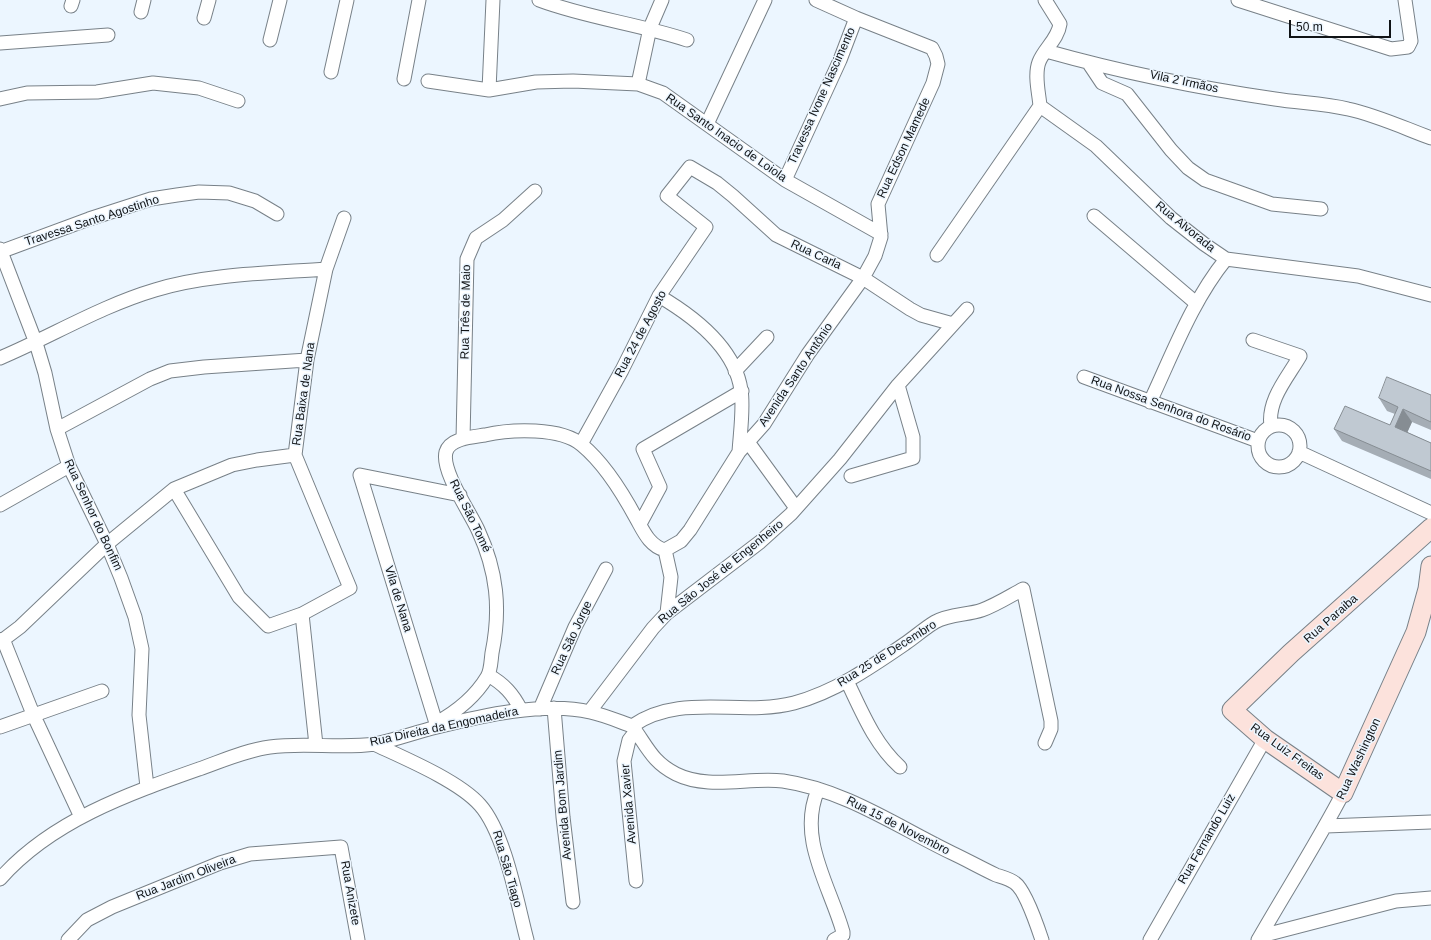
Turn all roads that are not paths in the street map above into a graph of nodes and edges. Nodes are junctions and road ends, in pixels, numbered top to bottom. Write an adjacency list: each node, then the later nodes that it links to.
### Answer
1 (209, 0): 14 (street)
2 (280, 0): 17 (street)
3 (347, 0): 22 (street)
4 (419, 0): 23 (street)
5 (494, 0): 26 (street)
6 (539, 0): 15 (street)
7 (662, 0): 15 (street)
8 (765, 0): 30 (street)
9 (816, 0): 13 (street)
10 (1045, 0): 20 (street)
11 (1238, 0): 12 (street)
12 (1405, 0)
13 (853, 16): 33 (street, Travessa Ivone Nascimento); 39 (street, Rua Edson Mamede)
14 (204, 18)
15 (650, 28): 18 (street); 25 (street)
16 (108, 35): 19 (street)
17 (270, 40)
18 (688, 40)
19 (0, 43)
20 (1046, 51): 21 (street, Vila 2 Irmãos); 29 (street)
21 (1088, 62): 31 (street, Vila 2 Irmãos); 35 (street)
22 (331, 72)
23 (404, 79)
24 (428, 81): 26 (street, Rua Santo Inacio de Loiola)
25 (638, 84): 26 (street, Rua Santo Inacio de Loiola); 30 (street, Rua Santo Inacio de Loiola)
26 (489, 90)
27 (0, 99): 28 (street)
28 (238, 101)
29 (1040, 106): 41 (street); 42 (street, Rua Alvorada)
30 (707, 124): 33 (street, Rua Santo Inacio de Loiola)
31 (1431, 138)
32 (690, 167): 44 (street, Rua Carla); 46 (street, Rua 24 de Agosto)
33 (785, 180): 39 (street, Rua Santo Inacio de Loiola)
34 (535, 191): 62 (street, Rua Três de Maio)
35 (1321, 209)
36 (277, 214): 40 (street, Travessa Santo Agostinho)
37 (1094, 216): 47 (street)
38 (344, 218): 43 (street, Rua Baixa de Nana)
39 (881, 234): 44 (street, Rua Edson Mamede)
40 (0, 251): 52 (street, Rua Senhor do Bonfim)
41 (937, 255)
42 (1226, 259): 45 (street, Rua Alvorada); 47 (street)
43 (326, 269): 52 (street); 54 (street, Rua Baixa de Nana)
44 (863, 278): 49 (street, Rua Carla); 64 (street, Avenida Santo Antônio)
45 (1431, 295)
46 (659, 296): 55 (street); 65 (street, Rua 24 de Agosto)
47 (1196, 303): 59 (street)
48 (967, 309): 49 (street, Rua São José de Engenheiro)
49 (953, 324): 57 (street, Rua São José de Engenheiro)
50 (767, 336): 55 (street)
51 (1253, 340): 60 (street)
52 (36, 343): 53 (street); 61 (street, Rua Senhor do Bonfim)
53 (0, 358)
54 (307, 360): 61 (street); 68 (street, Rua Baixa de Nana)
55 (735, 371): 58 (street)
56 (1084, 377): 59 (street, Rua Nossa Senhora do Rosário)
57 (898, 385): 70 (street); 74 (street, Rua São José de Engenheiro)
58 (742, 391): 66 (street); 75 (street)
59 (1150, 402): 63 (street, Rua Nossa Senhora do Rosário)
60 (1271, 426): 63 (street); 67 (street)
61 (57, 429): 69 (street, Rua Senhor do Bonfim)
62 (463, 439): 65 (street); 72 (street, Rua São Tomé)
63 (1258, 441): 67 (street)
64 (748, 442): 66 (street, Avenida Santo Antônio); 74 (street)
65 (582, 444): 75 (street)
66 (739, 452): 78 (street, Avenida Santo Antônio)
67 (1299, 452): 76 (street)
68 (296, 455): 71 (street); 83 (street, Rua Baixa de Nana)
69 (69, 466): 73 (street); 77 (street, Rua Senhor do Bonfim)
70 (851, 476)
71 (174, 489): 77 (street); 83 (street)
72 (460, 495): 85 (street, Rua São Tomé); 94 (street, Vila de Nana)
73 (0, 505)
74 (796, 508): 82 (street, Rua São José de Engenheiro)
75 (640, 524): 78 (street)
76 (1430, 529): 91 (street, Rua Paraiba)
77 (107, 544): 84 (street); 102 (street, Rua Senhor do Bonfim)
78 (665, 550): 82 (street)
79 (1431, 566): 81 (street, Rua Washington)
80 (606, 569): 89 (street, Rua São Jorge)
81 (1429, 590): 104 (street, Rua Washington)
82 (667, 613): 92 (street, Rua São José de Engenheiro)
83 (302, 614): 100 (street)
84 (2, 640): 93 (street)
85 (488, 675): 90 (street); 94 (street)
86 (847, 680): 96 (street, Rua 25 de Decembro); 98 (street, Rua 25 de Decembro); 101 (street)
87 (102, 691): 93 (street)
88 (554, 708): 89 (street, Rua Direita da Engomadeira); 92 (street, Rua Direita da Engomadeira); 112 (street, Avenida Bom Jardim)
89 (540, 709): 90 (street, Rua Direita da Engomadeira)
90 (521, 710): 94 (street, Rua Direita da Engomadeira)
91 (1232, 710): 97 (street, Rua Luiz Freitas)
92 (590, 712): 96 (street, Rua Direita da Engomadeira)
93 (33, 714): 95 (street); 105 (street)
94 (437, 725): 99 (street, Rua Direita da Engomadeira)
95 (0, 727)
96 (634, 728): 103 (street, Rua 15 de Novembro); 110 (street, Avenida Xavier)
97 (1265, 739): 104 (street, Rua Luiz Freitas); 119 (street, Rua Fernando Luiz)
98 (1045, 743)
99 (374, 744): 100 (street, Rua Direita da Engomadeira); 116 (street, Rua São Tiago)
100 (316, 745): 102 (street, Rua Direita da Engomadeira)
101 (900, 767)
102 (147, 787): 105 (street, Rua Direita da Engomadeira)
103 (818, 790): 117 (street); 118 (street, Rua 15 de Novembro)
104 (1343, 793): 107 (street, Rua Washington)
105 (81, 817): 109 (street, Rua Direita da Engomadeira)
106 (1431, 822): 107 (street)
107 (1326, 826): 113 (street, Rua Washington)
108 (341, 846): 114 (street, Rua Jardim Oliveira); 115 (street, Rua Anizete)
109 (0, 879)
110 (636, 881)
111 (1431, 898): 113 (street)
112 (573, 902)
113 (1260, 938)
114 (68, 940)
115 (358, 940)
116 (527, 940)
117 (834, 940)
118 (1042, 940)
119 (1150, 940)

